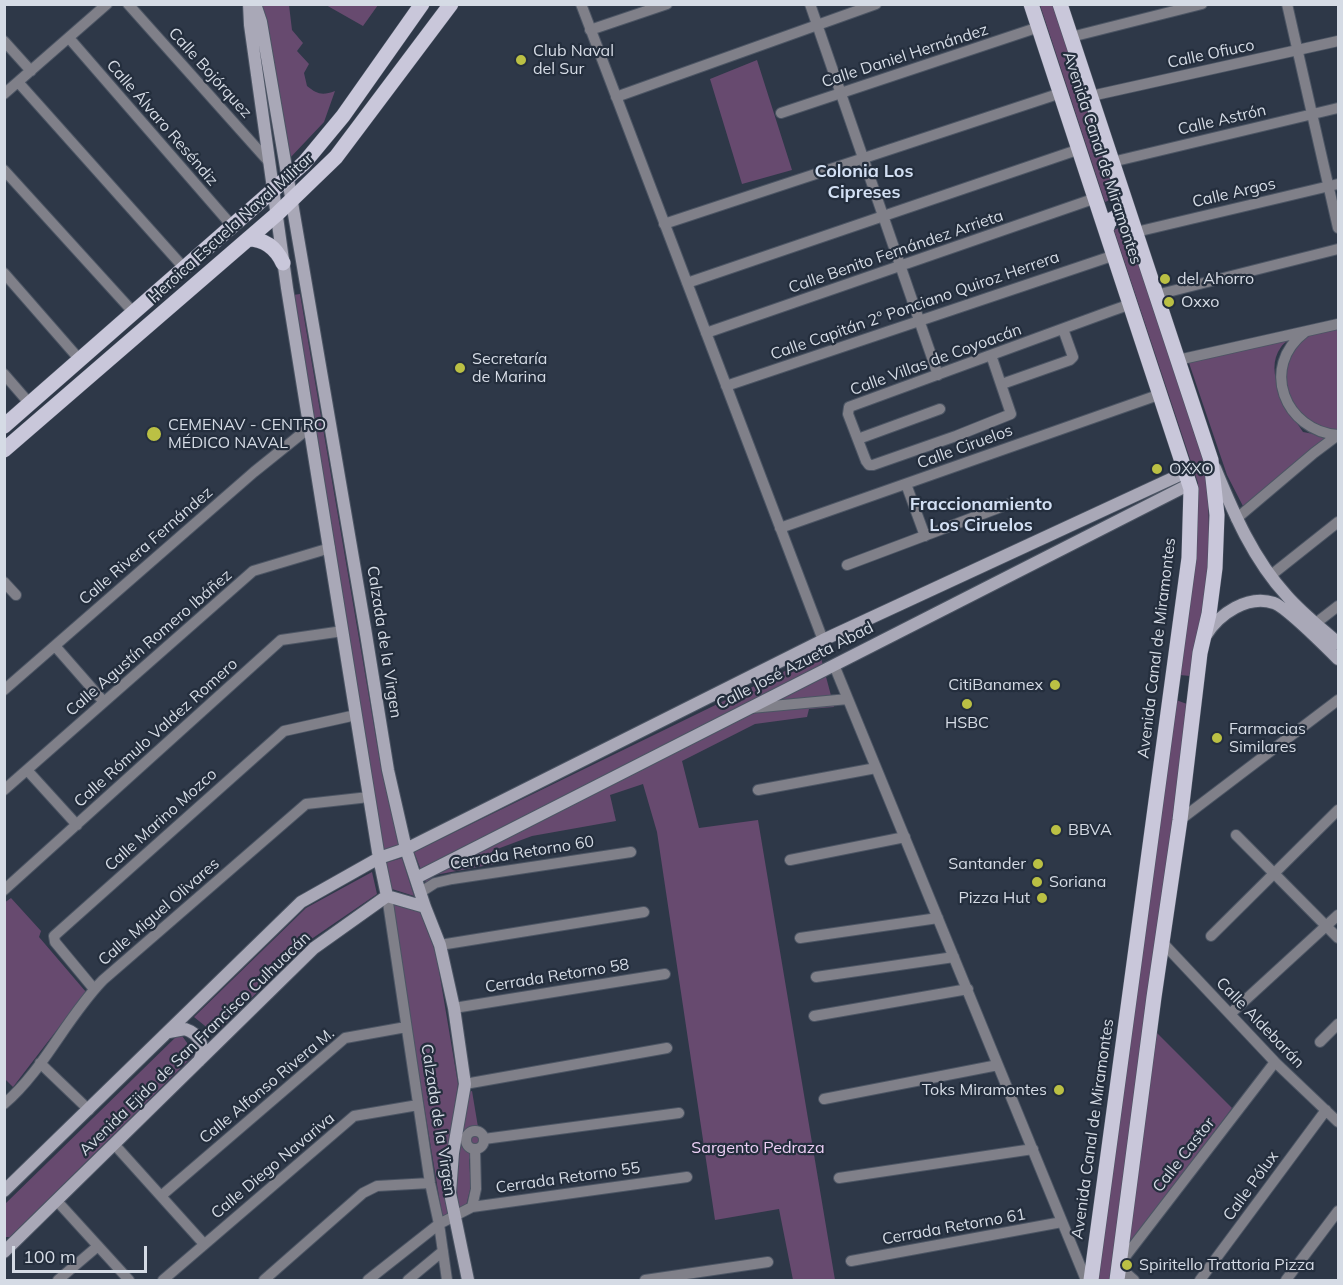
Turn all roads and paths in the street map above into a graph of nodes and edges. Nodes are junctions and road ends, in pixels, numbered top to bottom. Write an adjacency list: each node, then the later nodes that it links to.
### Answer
1 (107, 4): 19 (street)
2 (128, 4): 35 (street, Calle Bojórquez)
3 (249, 4): 35 (street, Calzada de la Virgen)
4 (255, 4): 38 (street, Calzada de la Virgen)
5 (422, 4): 38 (main road, Heroica Escuela Naval Militar)
6 (451, 4): 42 (main road, Heroica Escuela Naval Militar)
7 (581, 4): 17 (street)
8 (667, 4): 17 (street)
9 (810, 4): 15 (street)
10 (876, 4): 15 (street)
11 (1031, 4): 16 (main road, Avenida Canal de Miramontes)
12 (1060, 4): 18 (main road, Avenida Canal de Miramontes)
13 (1202, 4): 18 (street)
14 (1287, 4): 22 (street)
15 (818, 26): 25 (street); 29 (street)
16 (1039, 27): 25 (street, Calle Daniel Hernández); 26 (main road, Avenida Canal de Miramontes)
17 (590, 30): 29 (street)
18 (1071, 37): 28 (main road, Avenida Canal de Miramontes)
19 (69, 38): 23 (street); 47 (street, Calle Álvaro Reséndiz)
20 (4, 41): 23 (street)
21 (1338, 41): 22 (street, Calle Ofiuco)
22 (1298, 50): 28 (street, Calle Ofiuco); 32 (street)
23 (31, 71): 24 (street)
24 (18, 82): 27 (street); 56 (street)
25 (841, 93): 31 (street, Calle Daniel Hernández); 34 (street)
26 (1061, 93): 33 (main road, Avenida Canal de Miramontes); 34 (street)
27 (4, 94)
28 (1090, 96): 36 (main road, Avenida Canal de Miramontes)
29 (616, 97): 46 (street)
30 (1338, 108): 32 (street, Calle Astrón)
31 (781, 113)
32 (1312, 114): 36 (street, Calle Astrón); 39 (street)
33 (1080, 149): 43 (main road, Avenida Canal de Miramontes); 45 (street)
34 (863, 159): 45 (street); 46 (street)
35 (269, 162): 40 (street, Calzada de la Virgen)
36 (1112, 162): 41 (main road, Avenida Canal de Miramontes)
37 (4, 170): 61 (street)
38 (288, 177): 40 (main road, Heroica Escuela Naval Militar); 42 (street, Calzada de la Virgen)
39 (1334, 185): 48 (street, Calle Argos); 49 (street)
40 (273, 191): 44 (street, Calzada de la Virgen); 47 (main road, Heroica Escuela Naval Militar)
41 (1124, 197): 43 (main road); 48 (main road, Avenida Canal de Miramontes)
42 (292, 199): 44 (main road, Heroica Escuela Naval Militar); 130 (street, Calzada de la Virgen)
43 (1097, 202): 50 (main road, Avenida Canal de Miramontes); 55 (street, Calle Benito Fernández Arrieta)
44 (277, 214): 51 (main road, Heroica Escuela Naval Militar); 54 (street, Calzada de la Virgen)
45 (883, 217): 55 (street); 58 (street)
46 (664, 224): 58 (street)
47 (233, 227): 56 (main road, Heroica Escuela Naval Militar)
48 (1134, 228): 50 (main road); 59 (main road, Avenida Canal de Miramontes)
49 (1338, 228)
50 (1106, 230): 53 (main road, Avenida Canal de Miramontes)
51 (248, 239): 54 (main road); 81 (main road, Heroica Escuela Naval Militar)
52 (1338, 249): 59 (street)
53 (1115, 255): 60 (main road, Avenida Canal de Miramontes); 62 (street, Calle Capitán 2º Ponciano Quiroz Herrera)
54 (283, 263): 78 (street, Calzada de la Virgen)
55 (900, 266): 62 (street); 66 (street, Calle Benito Fernández Arrieta)
56 (184, 269): 61 (main road, Heroica Escuela Naval Militar)
57 (4, 273): 68 (street)
58 (687, 284): 66 (street)
59 (1156, 295): 69 (main road, Avenida Canal de Miramontes)
60 (1131, 304): 64 (street, Calle Villas de Coyoacán); 74 (main road, Avenida Canal de Miramontes)
61 (134, 313): 68 (main road, Heroica Escuela Naval Militar)
62 (919, 320): 71 (street); 73 (street, Calle Capitán 2º Ponciano Quiroz Herrera)
63 (1338, 324): 65 (street)
64 (1063, 328): 67 (street, Calle Villas de Coyoacán); 72 (street)
65 (1308, 330): 69 (street); 79 (street)
66 (706, 333): 73 (street)
67 (991, 355): 71 (street, Calle Villas de Coyoacán); 72 (street)
68 (80, 360): 75 (main road, Heroica Escuela Naval Militar)
69 (1178, 360): 82 (main road, Avenida Canal de Miramontes)
70 (4, 374): 75 (street)
71 (938, 375): 80 (street, Calle Villas de Coyoacán)
72 (1002, 384): 80 (street, Calle Villas de Coyoacán)
73 (726, 386): 88 (street)
74 (1161, 394): 83 (main road, Avenida Canal de Miramontes); 84 (street, Calle Ciruelos)
75 (30, 404): 77 (main road, Heroica Escuela Naval Militar)
76 (940, 409): 80 (street)
77 (4, 426)
78 (310, 427): 90 (street, Calzada de la Virgen); 106 (street, Calle Rivera Fernández)
79 (1338, 435): 86 (street)
80 (858, 439)
81 (4, 450)
82 (1211, 460): 86 (street); 107 (main road, Avenida Canal de Miramontes)
83 (1188, 478): 93 (street, Calle José Azueta Abad); 97 (street, Calle José Azueta Abad); 110 (main road, Avenida Canal de Miramontes)
84 (906, 484): 88 (street, Calle Ciruelos); 89 (street)
85 (1009, 504): 89 (street)
86 (1236, 519): 92 (street)
87 (1338, 522): 92 (street)
88 (780, 528): 104 (street)
89 (925, 536): 91 (street)
90 (330, 548): 103 (street, Calzada de la Virgen); 116 (street, Calle Agustín Romero Ibáñez)
91 (847, 565)
92 (1270, 576): 95 (street)
93 (953, 581): 97 (street); 100 (street, Calle José Azueta Abad)
94 (4, 582): 96 (street)
95 (1284, 593): 98 (street); 101 (street)
96 (16, 595)
97 (962, 600): 102 (street, Calle José Azueta Abad)
98 (1275, 603): 107 (street); 108 (street)
99 (1338, 606): 101 (street)
100 (894, 608): 102 (street); 104 (street, Calle José Azueta Abad)
101 (1316, 623): 105 (street)
102 (905, 629): 109 (street, Calle José Azueta Abad)
103 (343, 631): 119 (street, Calzada de la Virgen); 127 (street, Calle Rómulo Valdez Romero)
104 (823, 640): 130 (street, Calle José Azueta Abad)
105 (1338, 643)
106 (55, 646): 112 (street, Calle Rivera Fernández); 116 (street)
107 (1200, 652): 111 (main road, Avenida Canal de Miramontes)
108 (1338, 658)
109 (834, 665): 113 (street); 118 (street, Calle José Azueta Abad)
110 (1173, 678): 111 (main road); 114 (main road, Avenida Canal de Miramontes)
111 (1196, 681): 117 (main road, Avenida Canal de Miramontes)
112 (4, 690)
113 (848, 699): 118 (street); 120 (street)
114 (1170, 700): 117 (main road); 207 (main road, Avenida Canal de Miramontes)
115 (1338, 700): 126 (street)
116 (104, 702): 121 (street, Calle Agustín Romero Ibáñez)
117 (1193, 703): 126 (main road, Avenida Canal de Miramontes)
118 (748, 709): 135 (street, Calle José Azueta Abad)
119 (356, 715): 124 (street, Calzada de la Virgen); 152 (street, Calle Marino Mozco)
120 (876, 768): 123 (street); 129 (street)
121 (27, 770): 122 (street, Calle Agustín Romero Ibáñez); 127 (street)
122 (4, 790)
123 (758, 790)
124 (369, 797): 132 (street, Calzada de la Virgen); 152 (street, Calle Miguel Olivares)
125 (1338, 810): 134 (street)
126 (1180, 820): 147 (main road, Avenida Canal de Miramontes)
127 (77, 825): 136 (street, Calle Rómulo Valdez Romero)
128 (1236, 835): 134 (street)
129 (905, 837): 133 (street); 142 (street)
130 (406, 849): 132 (street, Avenida Ejido de San Francisco Culhuacán); 135 (street, Calzada de la Virgen)
131 (631, 852): 137 (street, Cerrada Retorno 60)
132 (379, 858): 138 (street, Calzada de la Virgen); 159 (street, Avenida Ejido de San Francisco Culhuacán)
133 (790, 860)
134 (1275, 873): 143 (street); 144 (street)
135 (416, 878): 137 (street, Calzada de la Virgen)
136 (4, 890)
137 (421, 892): 139 (street, Calzada de la Virgen)
138 (387, 896): 139 (street); 158 (street, Calzada de la Virgen); 165 (street, Avenida Ejido de San Francisco Culhuacán)
139 (424, 907): 148 (street, Calzada de la Virgen)
140 (644, 912): 148 (street)
141 (1338, 915): 143 (street)
142 (938, 918): 145 (street); 149 (street)
143 (1328, 927): 146 (street); 155 (street)
144 (1211, 936)
145 (800, 938)
146 (1338, 938)
147 (1162, 942): 155 (street, Calle Aldebarán); 196 (main road, Avenida Canal de Miramontes)
148 (441, 945): 154 (street, Calzada de la Virgen)
149 (954, 957): 151 (street); 153 (street)
150 (664, 974): 154 (street, Cerrada Retorno 58)
151 (816, 977)
152 (94, 989): 163 (street, Calle Miguel Olivares)
153 (968, 989): 156 (street); 164 (street)
154 (454, 1008): 166 (street, Calzada de la Virgen)
155 (1230, 1014): 162 (street, Calle Aldebarán)
156 (814, 1016)
157 (1338, 1024): 160 (street)
158 (406, 1027): 170 (street, Calzada de la Virgen); 183 (street, Calle Alfonso Rivera M.)
159 (164, 1036): 165 (street); 171 (street, Avenida Ejido de San Francisco Culhuacán)
160 (1320, 1042)
161 (667, 1048): 166 (street)
162 (1275, 1062): 172 (street, Calle Aldebarán); 196 (street, Calle Castor)
163 (40, 1063): 169 (street, Calle Miguel Olivares); 171 (street)
164 (998, 1065): 168 (street); 178 (street)
165 (195, 1067): 176 (street, Avenida Ejido de San Francisco Culhuacán)
166 (465, 1084): 187 (street, Calzada de la Virgen)
167 (4, 1088): 169 (street)
168 (824, 1099)
169 (8, 1101)
170 (418, 1105): 181 (street, Calzada de la Virgen); 190 (street, Calle Diego Navariva)
171 (89, 1110): 182 (street, Avenida Ejido de San Francisco Culhuacán)
172 (1326, 1110): 174 (street, Calle Aldebarán); 209 (street, Calle Pólux)
173 (679, 1113): 175 (street)
174 (1338, 1122)
175 (484, 1139): 177 (street); 177 (street)
176 (114, 1144): 183 (street); 184 (street, Avenida Ejido de San Francisco Culhuacán)
177 (475, 1149): 185 (street)
178 (1033, 1149): 180 (street); 188 (street)
179 (687, 1177): 185 (street, Cerrada Retorno 55)
180 (839, 1178)
181 (430, 1183): 189 (street, Calzada de la Virgen); 200 (street)
182 (4, 1191)
183 (161, 1196): 190 (street)
184 (57, 1201): 191 (street); 192 (street, Avenida Ejido de San Francisco Culhuacán)
185 (472, 1207): 187 (street, Cerrada Retorno 55)
186 (1338, 1211): 210 (street)
187 (455, 1218): 189 (street, Cerrada Retorno 55); 204 (street, Calzada de la Virgen)
188 (1062, 1222): 194 (street, Cerrada Retorno 61); 206 (street)
189 (439, 1224): 193 (street, Calzada de la Virgen); 201 (street, Cerrada Retorno 55)
190 (204, 1244): 199 (street, Calle Diego Navariva)
191 (98, 1246): 197 (street); 198 (street)
192 (8, 1247)
193 (443, 1251): 202 (street); 203 (street, Calzada de la Virgen)
194 (851, 1261)
195 (768, 1262): 205 (street)
196 (1117, 1273): 208 (street)
197 (58, 1281)
198 (129, 1281)
199 (163, 1281)
200 (264, 1281)
201 (368, 1281)
202 (408, 1281)
203 (447, 1281)
204 (468, 1281)
205 (645, 1281)
206 (1086, 1281)
207 (1091, 1281)
208 (1134, 1281)
209 (1200, 1281)
210 (1286, 1281)

